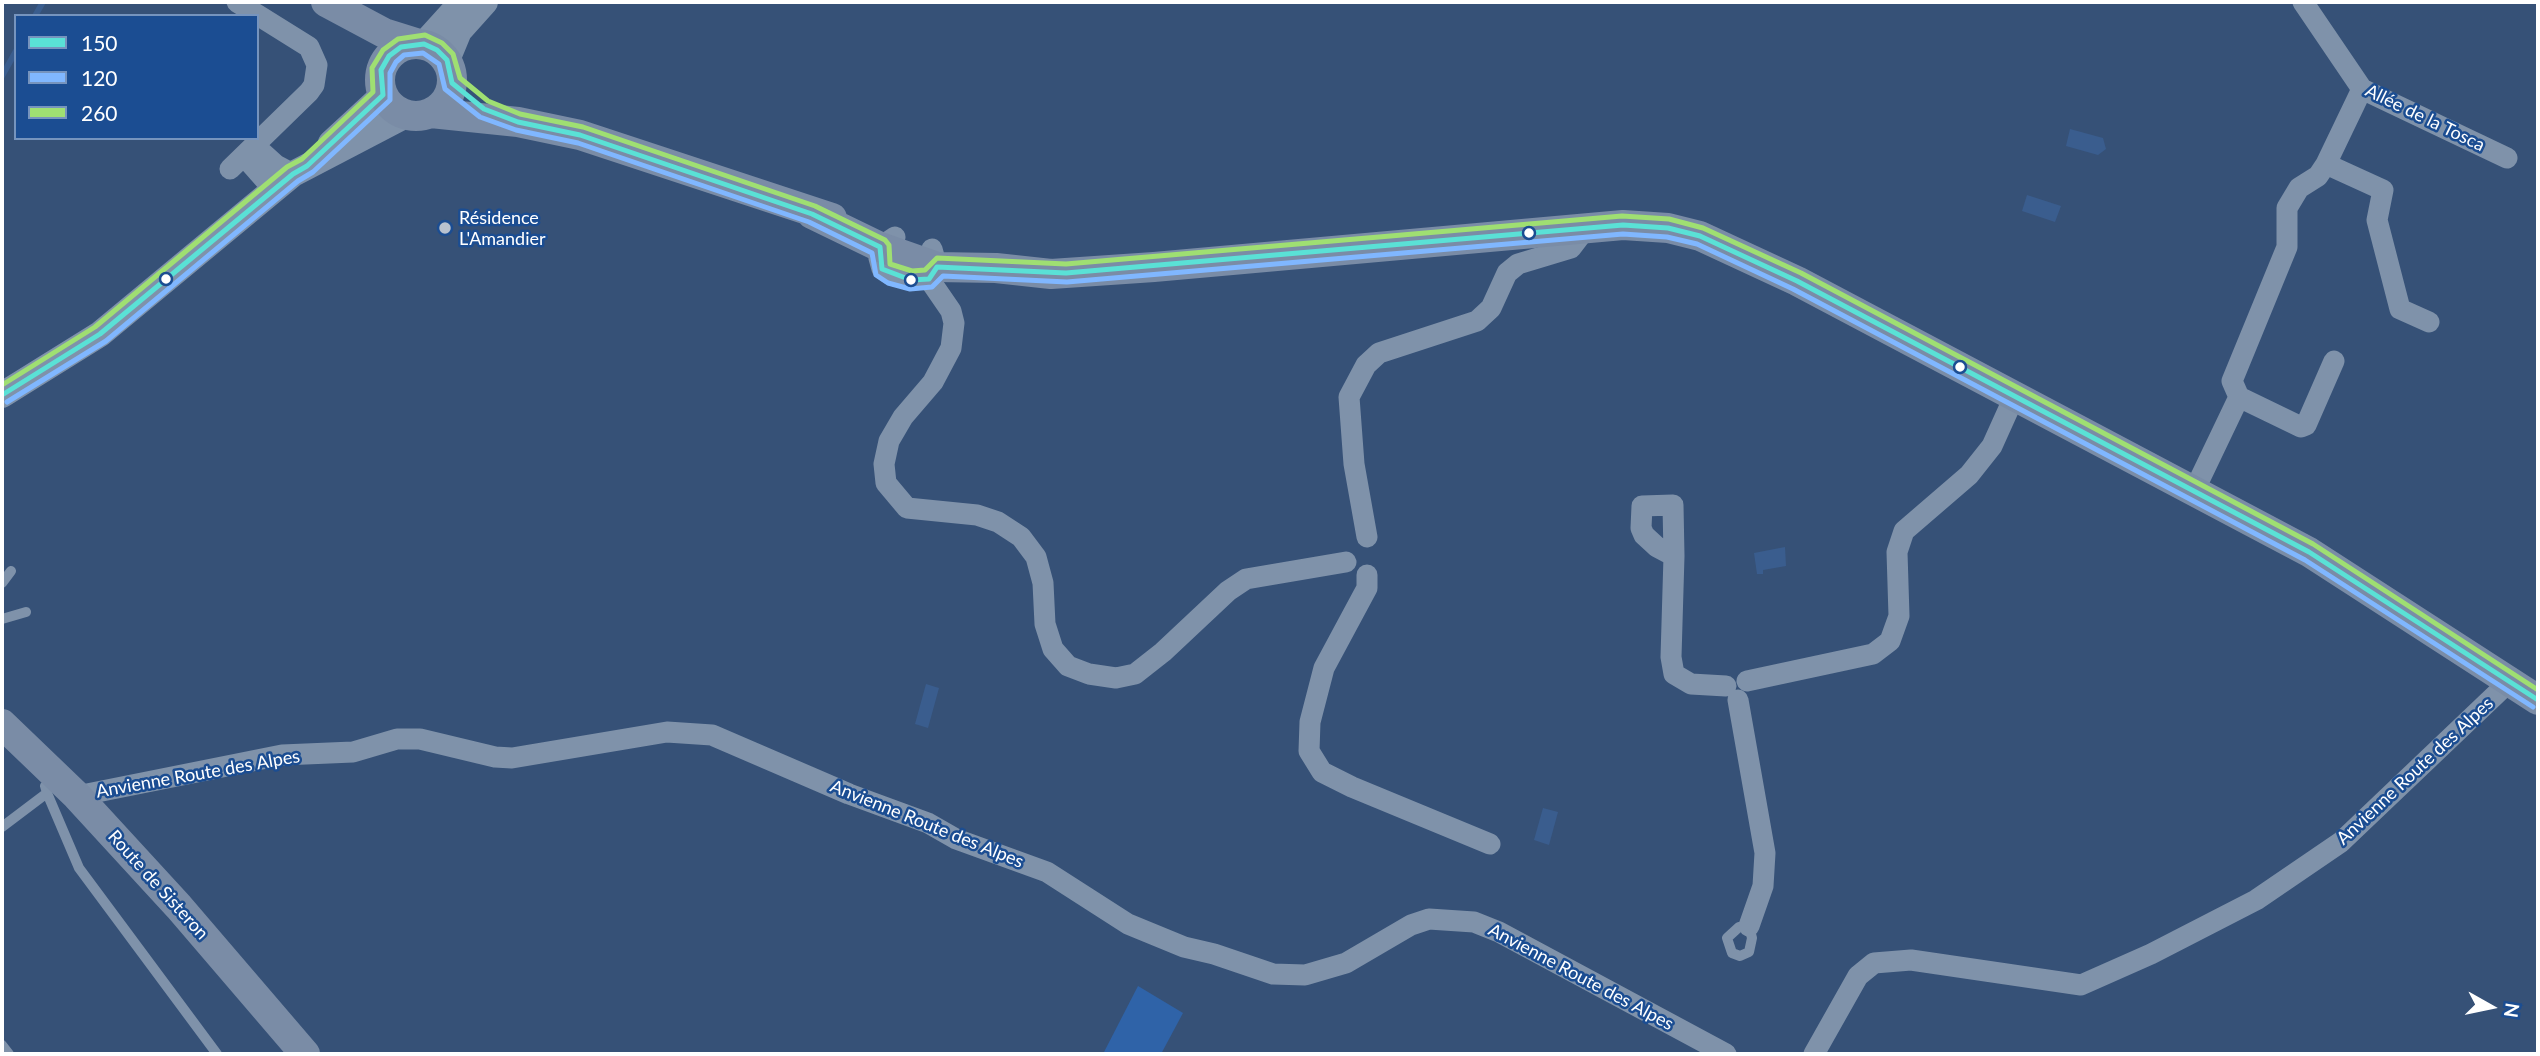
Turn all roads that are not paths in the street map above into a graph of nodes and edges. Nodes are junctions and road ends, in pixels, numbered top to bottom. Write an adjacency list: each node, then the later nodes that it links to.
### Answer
1 (237, 2): 6 (street)
2 (462, 2): 8 (street)
3 (485, 2): 8 (street)
4 (2303, 2): 10 (street, Allée de la Tosca)
5 (328, 3): 8 (main road); 9 (main road)
6 (256, 14)
7 (259, 16): 15 (street)
8 (435, 58): 9 (main road); 11 (main road); 12 (main road)
9 (382, 82): 11 (main road); 15 (street)
10 (2361, 89): 13 (street, Allée de la Tosca); 14 (street)
11 (419, 114): 12 (main road); 15 (street)
12 (519, 122): 17 (main road)
13 (2507, 158)
14 (2326, 164): 18 (street); 22 (street)
15 (292, 177): 20 (street)
16 (1587, 227): 17 (main road); 21 (main road); 24 (street)
17 (933, 265): 26 (street)
18 (2429, 322)
19 (2334, 361): 22 (street)
20 (2, 395)
21 (2015, 395): 23 (main road); 33 (street)
22 (2239, 397): 23 (street)
23 (2196, 489): 32 (main road)
24 (1367, 537)
25 (1674, 556): 33 (street)
26 (1346, 562)
27 (11, 571): 29 (lane)
28 (1367, 575): 40 (street)
29 (2, 583)
30 (26, 612): 31 (lane)
31 (2, 619)
32 (2510, 681): 34 (main road); 47 (street, Anvienne Route des Alpes)
33 (1732, 693): 41 (street)
34 (2538, 700)
35 (2, 724): 36 (main road, Route de Sisteron)
36 (40, 761): 37 (lane); 38 (main road, Route de Sisteron)
37 (47, 793): 39 (lane); 44 (lane)
38 (77, 796): 45 (main road, Route de Sisteron); 46 (street, Anvienne Route des Alpes)
39 (2, 827)
40 (1490, 844)
41 (1749, 926)
42 (2, 1045): 43 (lane)
43 (9, 1054)
44 (217, 1054)
45 (305, 1054)
46 (1727, 1054)
47 (1814, 1054)

